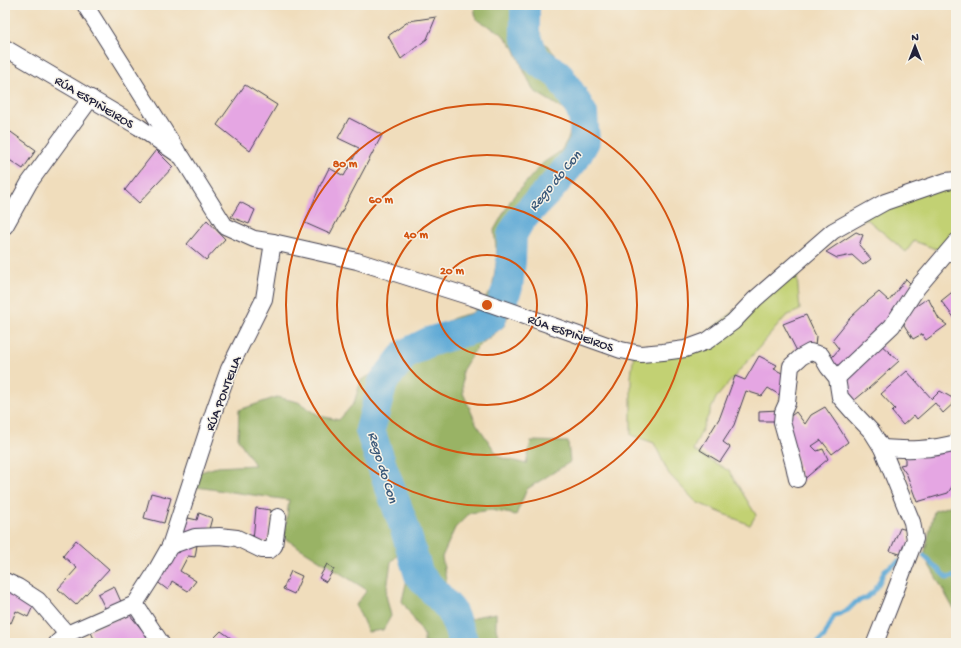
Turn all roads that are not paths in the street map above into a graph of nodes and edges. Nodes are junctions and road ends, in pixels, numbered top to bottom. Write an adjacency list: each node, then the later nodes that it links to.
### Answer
1 (85, 5): 4 (street, RÚA ESPIÑEIROS)
2 (5, 48): 3 (street, RÚA ESPIÑEIROS)
3 (91, 98): 4 (street, RÚA ESPIÑEIROS); 6 (street)
4 (182, 158): 7 (street, RÚA ESPIÑEIROS)
5 (956, 180): 7 (street, RÚA ESPIÑEIROS)
6 (5, 226)
7 (273, 242): 14 (street, RÚA PONTELLA)
8 (956, 242): 9 (street)
9 (837, 378): 11 (street); 12 (street)
10 (956, 443): 11 (street)
11 (882, 448): 19 (street)
12 (797, 479)
13 (278, 517): 14 (street)
14 (170, 546): 16 (street, RÚA PONTELLA)
15 (5, 581): 17 (street)
16 (135, 604): 17 (street); 18 (street)
17 (62, 638)
18 (161, 643)
19 (875, 643)

